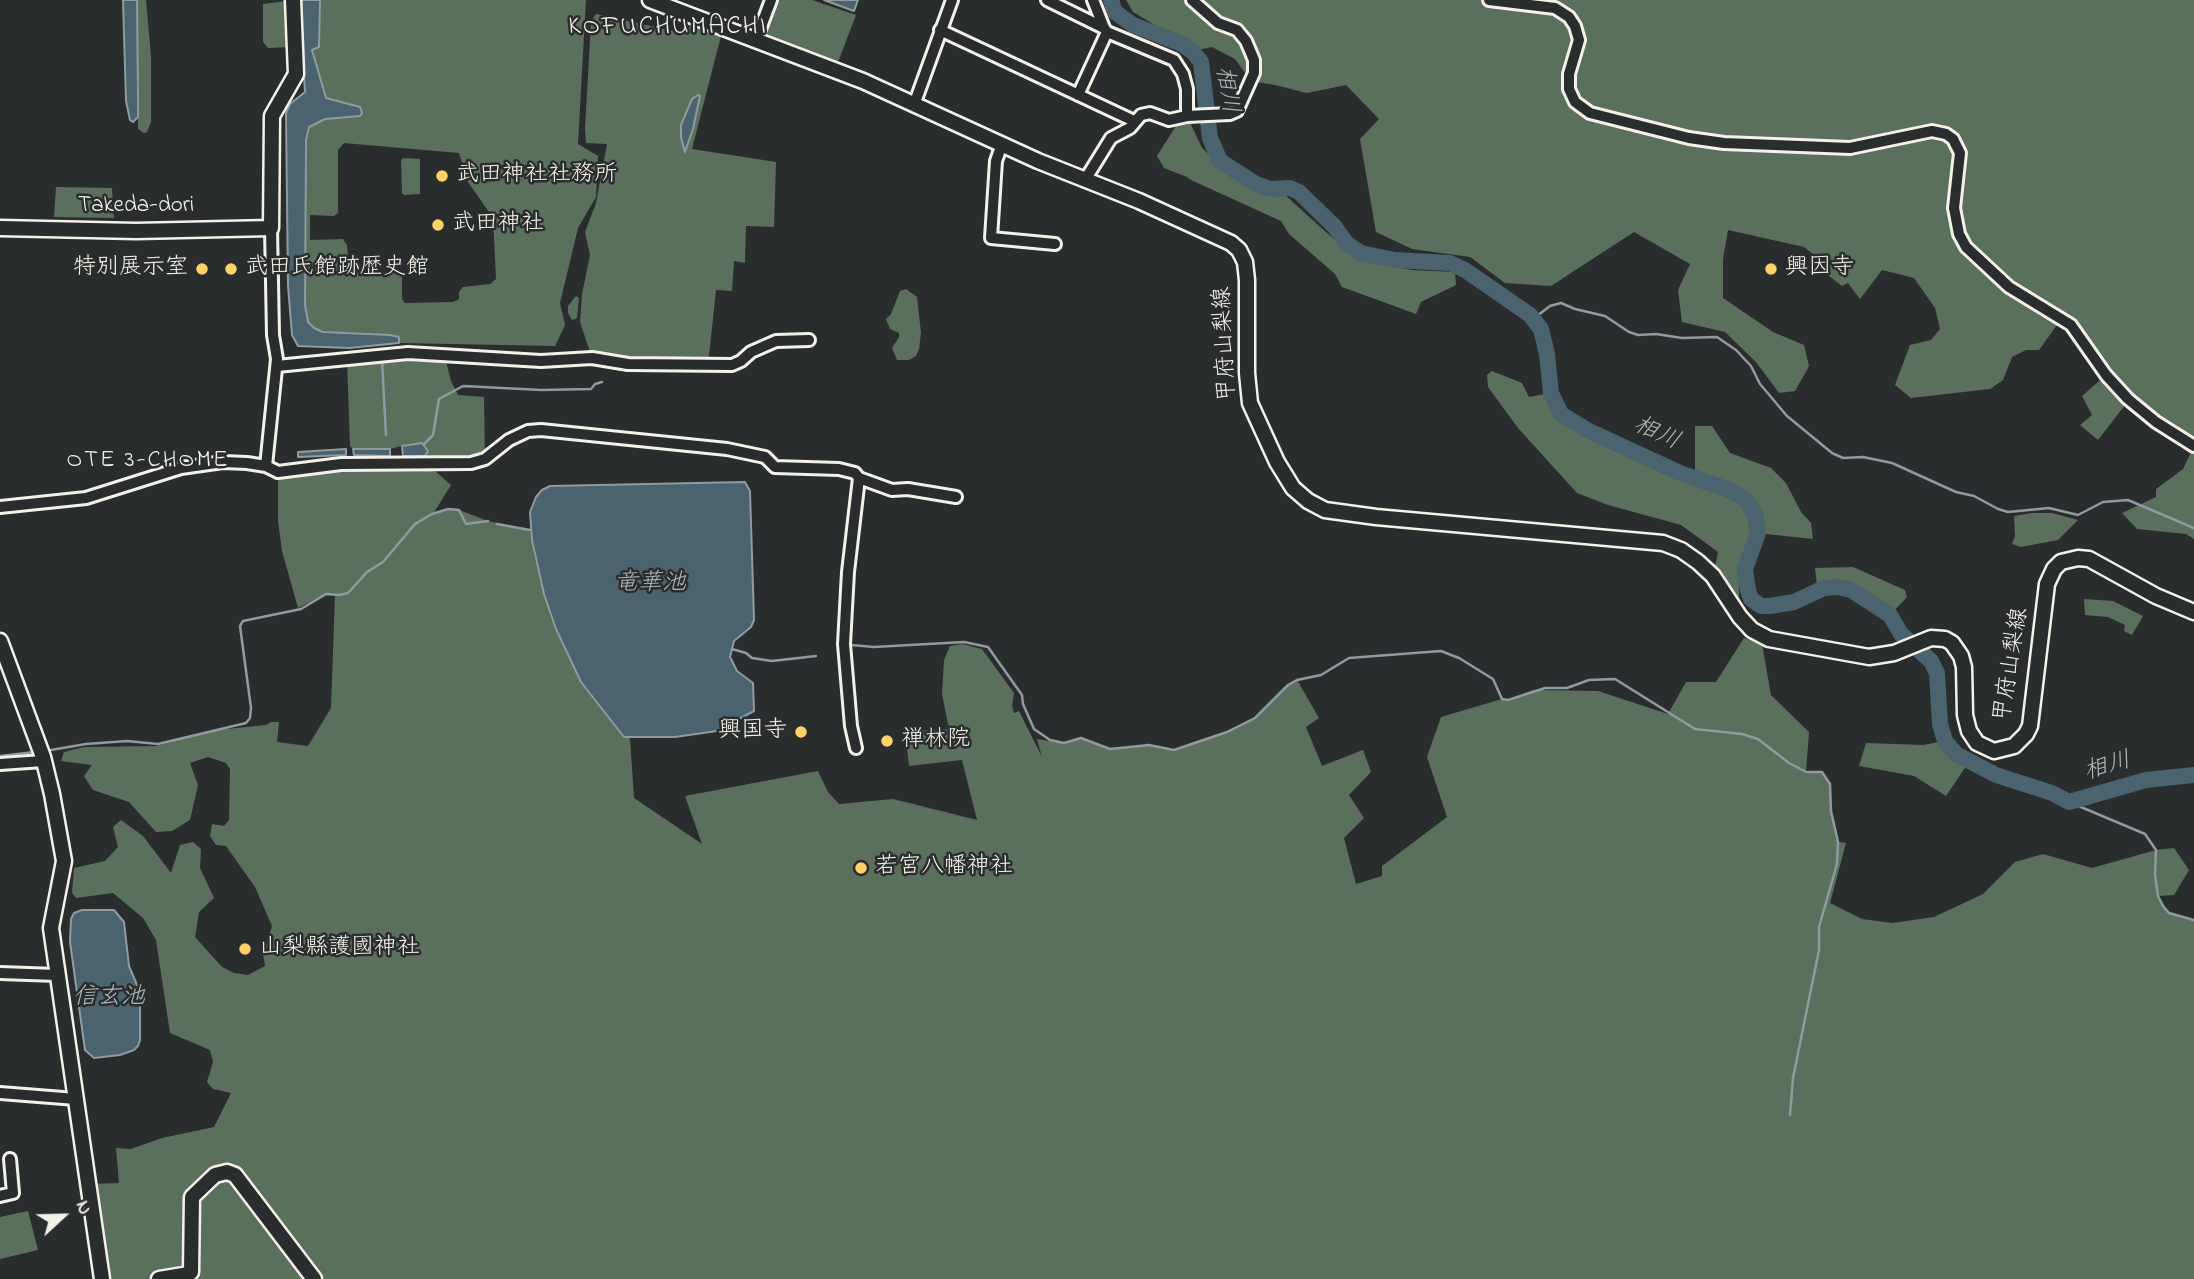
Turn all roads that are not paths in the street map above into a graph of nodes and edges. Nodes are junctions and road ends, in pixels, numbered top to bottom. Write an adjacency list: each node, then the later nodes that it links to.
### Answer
1 (293, 0): 18 (main road)
2 (650, 0): 11 (main road, 甲府山梨線)
3 (771, 0): 11 (street)
4 (952, 0): 9 (street)
5 (1047, 0): 10 (street)
6 (1093, 0): 10 (street)
7 (1192, 0): 14 (street)
8 (1489, 0): 23 (street)
9 (940, 30): 12 (street); 13 (street)
10 (1106, 30): 12 (street); 14 (street)
11 (756, 40): 13 (main road, 甲府山梨線)
12 (1078, 95): 15 (street)
13 (914, 105): 16 (main road, 甲府山梨線)
14 (1187, 116): 15 (street)
15 (1134, 121): 17 (street)
16 (1002, 144): 17 (main road, 甲府山梨線); 20 (street)
17 (1085, 180): 28 (main road, 甲府山梨線)
18 (271, 228): 19 (main road, Takeda-dori); 22 (street)
19 (0, 229)
20 (1055, 244)
21 (809, 340): 22 (street)
22 (277, 366): 24 (street)
23 (2194, 446)
24 (266, 466): 25 (street); 27 (street)
25 (859, 478): 26 (street); 30 (street)
26 (956, 497)
27 (0, 507)
28 (2194, 612)
29 (0, 641): 31 (main road)
30 (856, 748)
31 (42, 755): 32 (street); 34 (main road)
32 (0, 764)
33 (0, 973): 34 (street)
34 (58, 975): 36 (main road)
35 (0, 1093): 36 (street)
36 (76, 1099): 39 (main road)
37 (10, 1159): 38 (street)
38 (0, 1196)
39 (102, 1279)
40 (159, 1279): 41 (main road)
41 (314, 1279)

